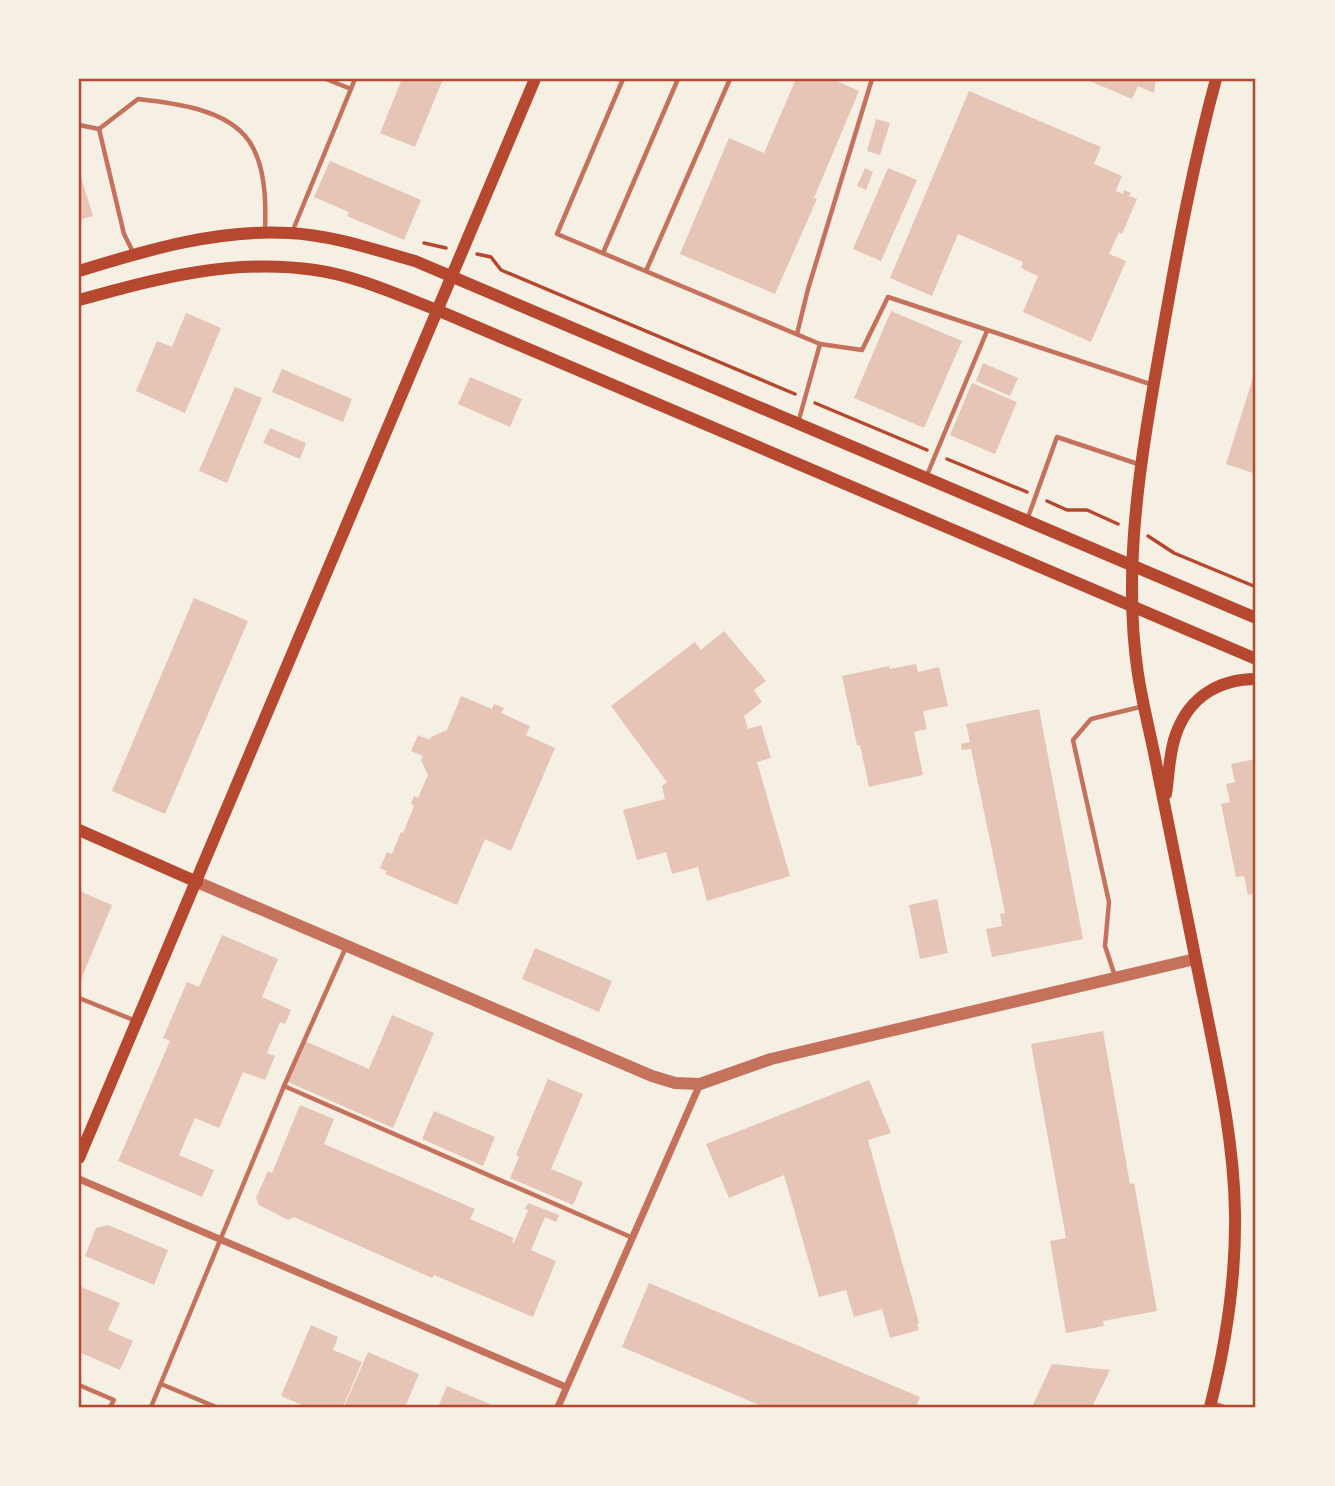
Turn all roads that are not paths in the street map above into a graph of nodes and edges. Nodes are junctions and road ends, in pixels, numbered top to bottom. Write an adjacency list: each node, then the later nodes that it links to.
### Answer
1 (326, 79): 9 (lane)
2 (355, 79): 9 (lane)
3 (534, 79): 18 (main road)
4 (622, 79): 14 (lane)
5 (678, 79): 14 (lane)
6 (730, 79): 17 (lane)
7 (872, 79): 22 (lane)
8 (1216, 79): 24 (main road)
9 (351, 89): 13 (lane)
10 (79, 125): 11 (lane)
11 (99, 129): 12 (lane); 15 (lane)
12 (265, 233): 13 (main road); 15 (main road)
13 (292, 233): 18 (main road)
14 (603, 253): 17 (lane)
15 (134, 254): 16 (main road)
16 (79, 271)
17 (646, 271): 22 (lane)
18 (452, 277): 20 (main road); 25 (main road)
19 (79, 300): 20 (main road)
20 (437, 310): 30 (main road); 37 (main road)
21 (987, 331): 23 (lane); 24 (lane); 27 (lane)
22 (797, 334): 23 (lane)
23 (820, 344): 25 (lane)
24 (1153, 386): 26 (main road)
25 (798, 423): 27 (main road)
26 (1142, 466): 28 (lane); 29 (main road)
27 (926, 478): 28 (main road)
28 (1027, 521): 29 (main road)
29 (1133, 566): 30 (main road); 31 (main road)
30 (1132, 606): 32 (main road); 34 (main road)
31 (1256, 618)
32 (1256, 659)
33 (1256, 679): 35 (main road)
34 (1144, 706): 35 (main road); 40 (lane)
35 (1164, 804): 39 (main road)
36 (79, 831): 37 (main road)
37 (197, 882): 38 (street); 42 (main road)
38 (346, 946): 43 (street); 44 (lane)
39 (1195, 959): 40 (street); 52 (main road)
40 (1115, 977): 43 (street)
41 (79, 998): 42 (lane)
42 (137, 1022): 45 (main road)
43 (701, 1084): 47 (street)
44 (284, 1086): 47 (lane); 48 (lane)
45 (79, 1158)
46 (79, 1180): 48 (street)
47 (633, 1238): 51 (street)
48 (220, 1240): 49 (lane); 51 (street)
49 (161, 1384): 54 (lane); 55 (lane)
50 (79, 1385): 53 (lane)
51 (566, 1387): 56 (street)
52 (1215, 1406)
53 (110, 1407)
54 (151, 1407)
55 (216, 1407)
56 (558, 1407)

